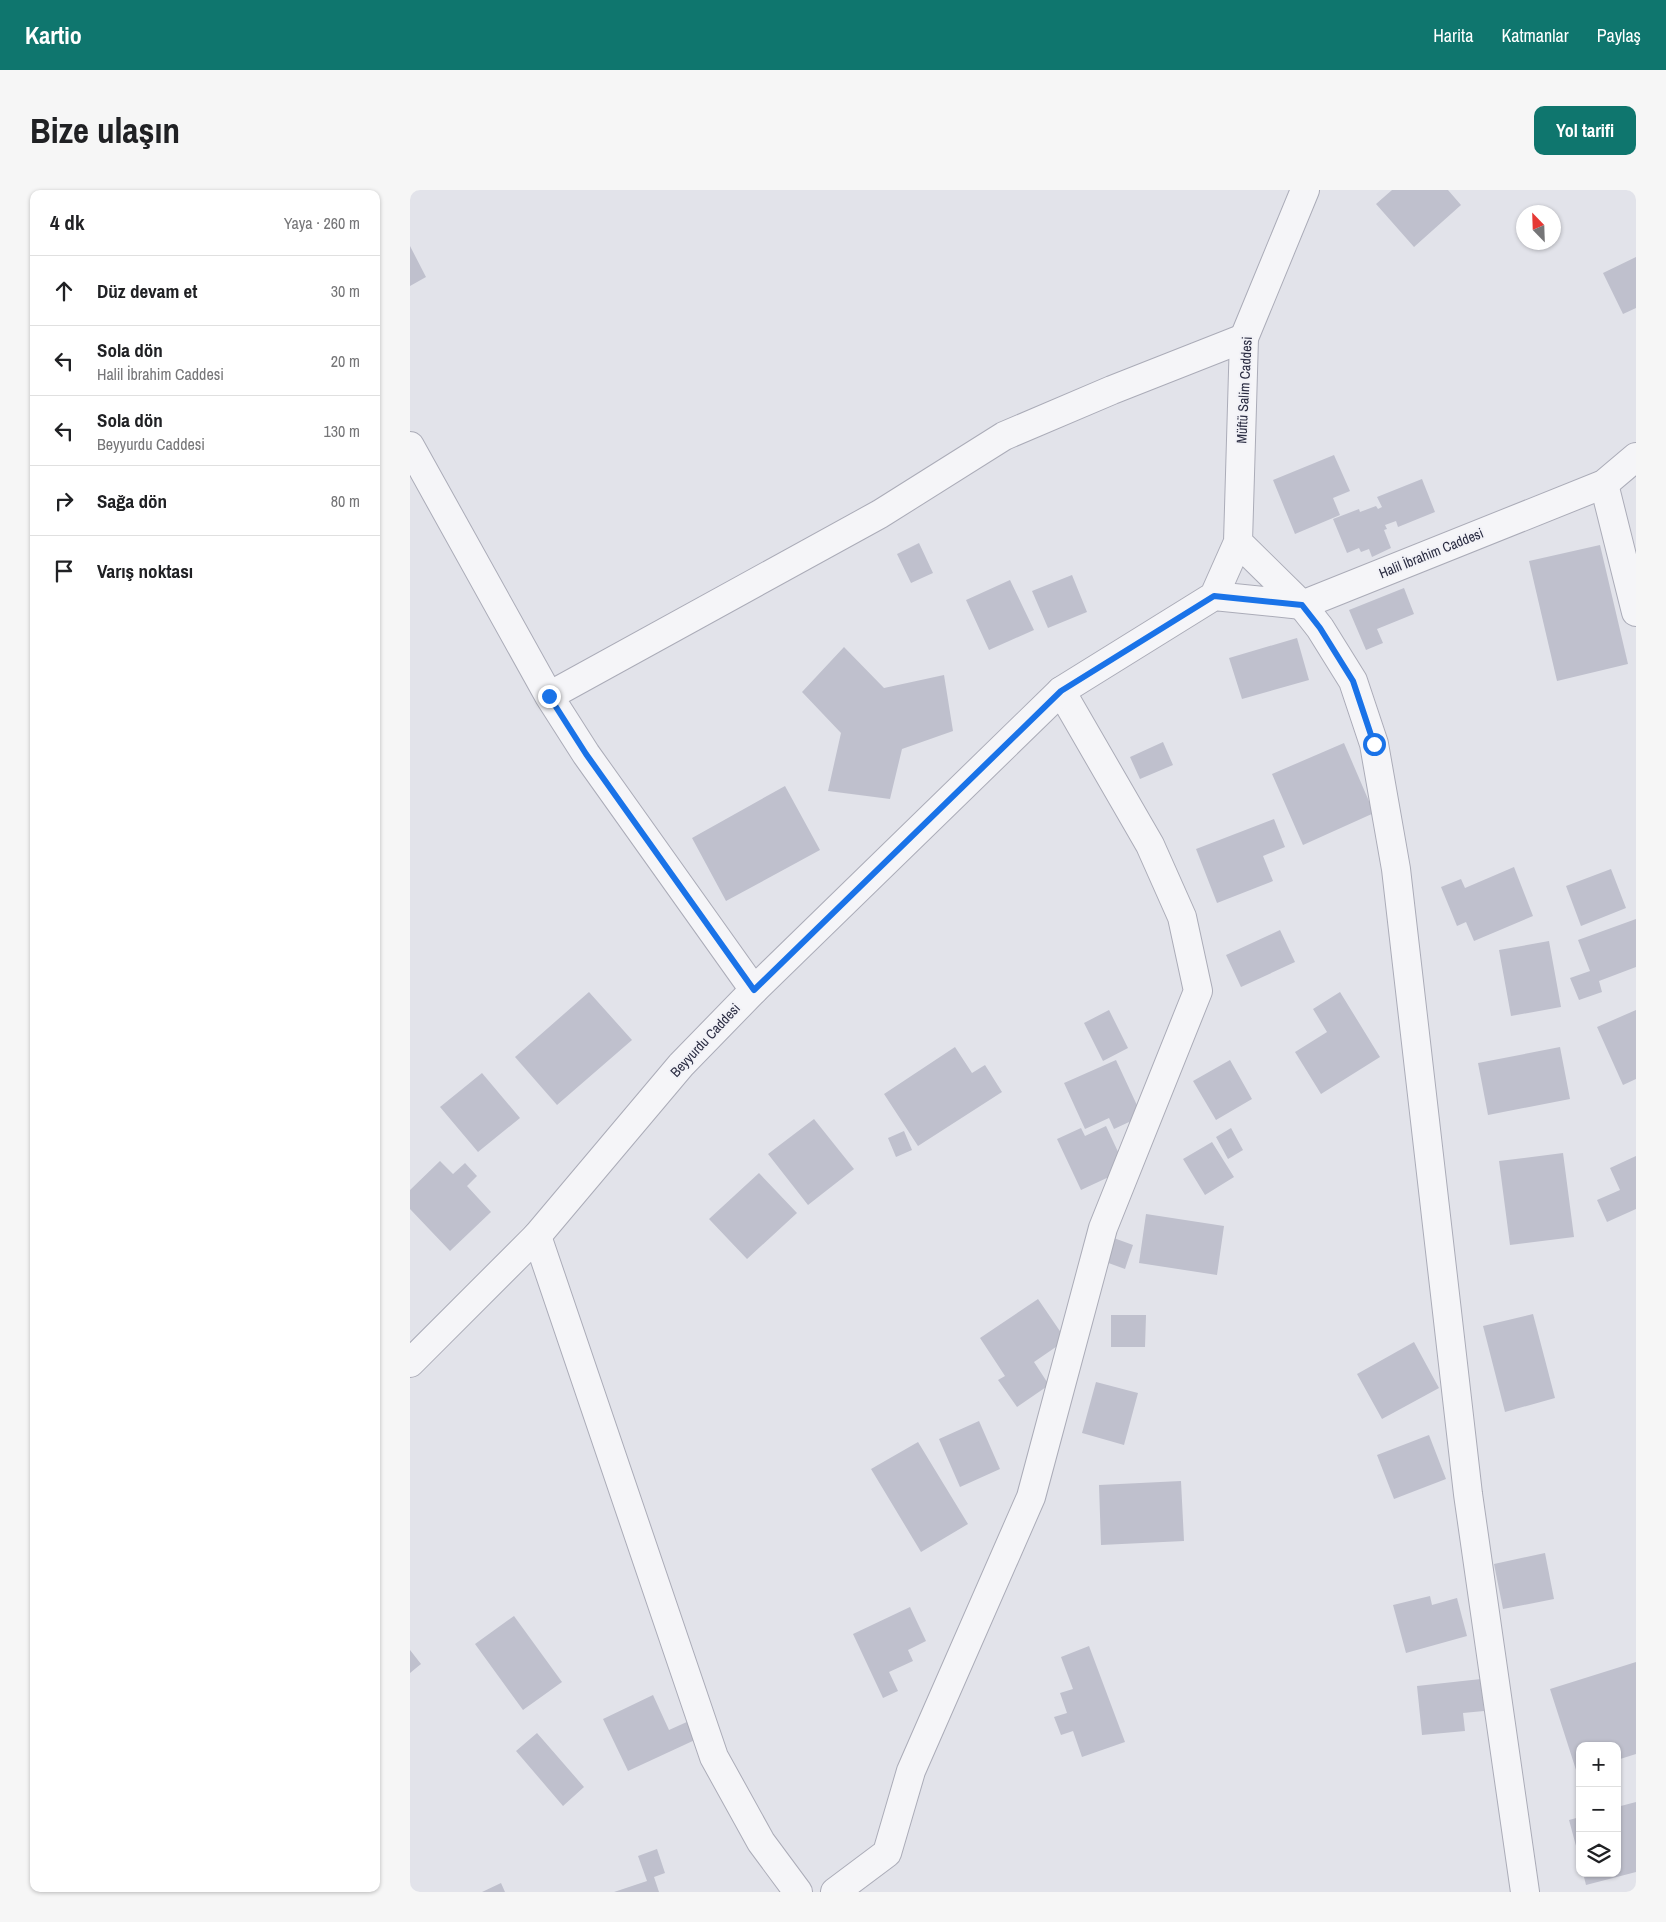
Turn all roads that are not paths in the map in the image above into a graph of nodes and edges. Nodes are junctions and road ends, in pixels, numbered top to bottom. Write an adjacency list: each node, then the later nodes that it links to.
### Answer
1 (1305, 190): 2 (street, Müftü Salim Caddesi)
2 (1244, 338): 6 (street, Müftü Salim Caddesi); 11 (street)
3 (410, 446): 11 (street)
4 (1636, 456): 5 (street, Halil İbrahim Caddesi)
5 (1604, 484): 8 (street, Halil İbrahim Caddesi); 9 (street)
6 (1238, 542): 7 (street, Müftü Salim Caddesi); 8 (street)
7 (1214, 596): 8 (street, Halil İbrahim Caddesi); 10 (street, Beyyurdu Caddesi)
8 (1302, 605): 17 (street)
9 (1636, 612)
10 (1061, 691): 12 (street, Beyyurdu Caddesi); 16 (street)
11 (549, 696): 12 (street)
12 (754, 990): 13 (street, Beyyurdu Caddesi)
13 (537, 1236): 14 (street, Beyyurdu Caddesi); 15 (street)
14 (410, 1363)
15 (798, 1892)
16 (835, 1892)
17 (1525, 1892)

